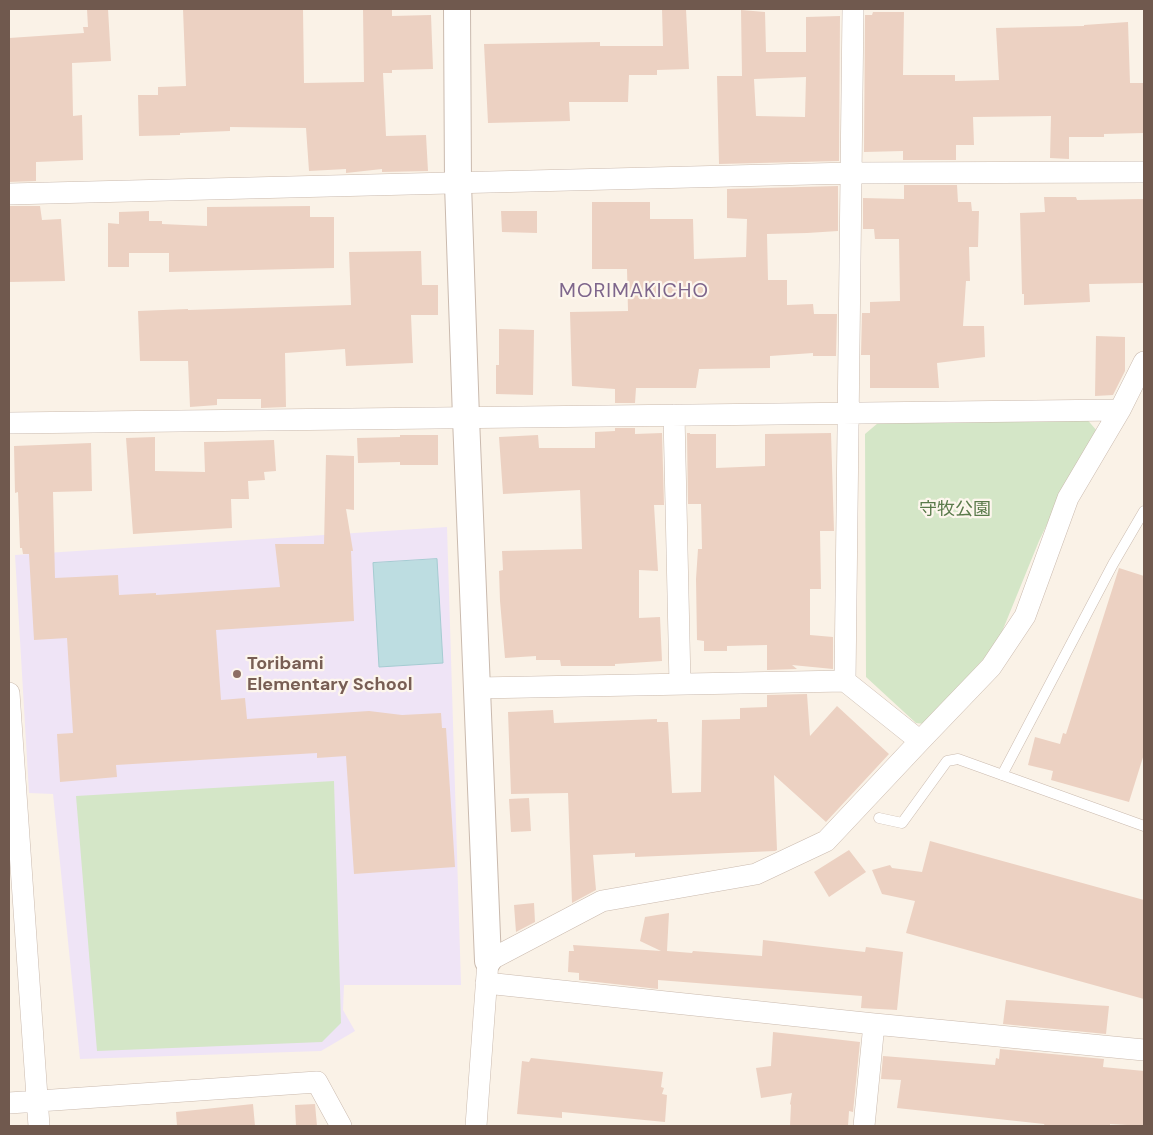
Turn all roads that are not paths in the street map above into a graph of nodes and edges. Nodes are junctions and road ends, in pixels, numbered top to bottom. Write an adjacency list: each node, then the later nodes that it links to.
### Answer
1 (457, 9): 5 (street)
2 (853, 9): 4 (street)
3 (1144, 172): 4 (street)
4 (851, 173): 5 (street); 9 (street)
5 (458, 184): 6 (street); 11 (street)
6 (9, 194)
7 (1144, 362): 8 (street)
8 (1120, 410): 9 (street); 18 (street)
9 (848, 413): 10 (street); 14 (street)
10 (674, 415): 11 (street); 15 (street)
11 (466, 418): 12 (street); 16 (street)
12 (9, 423)
13 (1144, 511): 19 (lane)
14 (845, 680): 15 (street); 18 (street)
15 (680, 684): 16 (street)
16 (478, 688): 23 (street)
17 (9, 693): 22 (street)
18 (920, 741): 23 (street)
19 (1002, 775): 20 (lane); 21 (lane)
20 (879, 818)
21 (1144, 826)
22 (15, 883): 26 (street)
23 (487, 972): 24 (street); 30 (street)
24 (874, 1024): 25 (street); 31 (street)
25 (1144, 1050)
26 (37, 1101): 27 (street); 28 (street); 29 (street)
27 (9, 1103)
28 (39, 1126)
29 (341, 1126)
30 (476, 1126)
31 (864, 1126)

